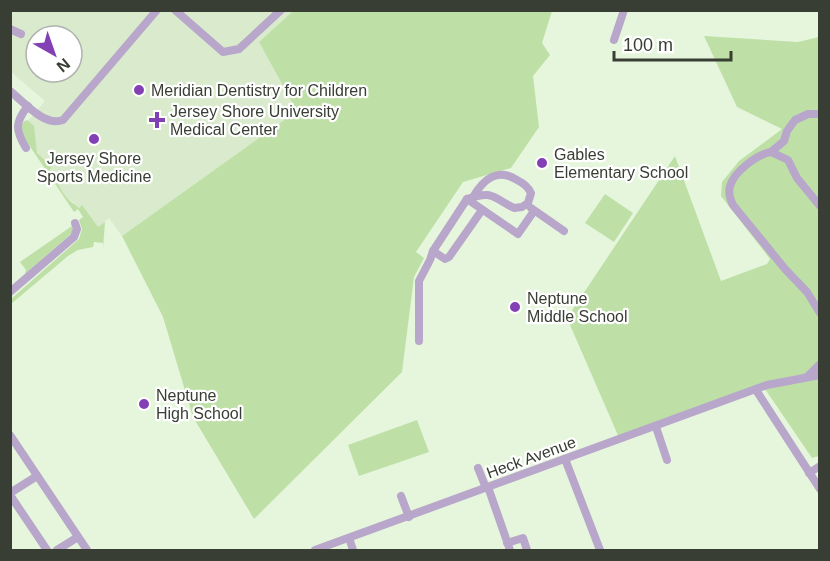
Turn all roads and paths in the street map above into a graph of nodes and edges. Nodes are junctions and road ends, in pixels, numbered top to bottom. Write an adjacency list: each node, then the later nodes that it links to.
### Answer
1 (157, 10): 9 (street)
2 (176, 10): 3 (street)
3 (281, 10)
4 (624, 10): 7 (street)
5 (10, 29): 6 (street)
6 (21, 34)
7 (614, 40)
8 (10, 91): 9 (street)
9 (28, 106): 12 (street)
10 (819, 114): 11 (street)
11 (784, 141): 13 (street); 14 (street)
12 (26, 148)
13 (771, 152): 14 (street); 24 (street)
14 (788, 160): 17 (street)
15 (470, 198): 16 (street); 16 (street); 18 (street); 22 (street)
16 (527, 204): 19 (street)
17 (819, 206)
18 (482, 210): 19 (street); 22 (street)
19 (534, 211): 21 (street)
20 (75, 223): 23 (street)
21 (564, 231)
22 (433, 251): 25 (street)
23 (10, 292)
24 (819, 313)
25 (419, 341)
26 (819, 364): 28 (street)
27 (819, 375): 28 (street, Heck Avenue)
28 (807, 377): 29 (street, Heck Avenue)
29 (756, 390): 30 (street, Heck Avenue); 36 (street)
30 (656, 427): 32 (street, Heck Avenue); 33 (street)
31 (10, 435): 37 (street)
32 (565, 459): 38 (street, Heck Avenue); 52 (street)
33 (667, 460)
34 (819, 466): 36 (street)
35 (478, 468): 38 (street)
36 (810, 473): 39 (street)
37 (37, 476): 40 (street); 43 (street)
38 (487, 488): 42 (street, Heck Avenue); 45 (street)
39 (819, 489)
40 (10, 494): 46 (street)
41 (401, 496): 42 (street)
42 (409, 517): 44 (street, Heck Avenue)
43 (78, 537): 47 (street); 48 (street)
44 (349, 538): 49 (street, Heck Avenue); 50 (street)
45 (508, 547): 51 (street)
46 (46, 550)
47 (57, 550)
48 (87, 550)
49 (315, 550)
50 (353, 550)
51 (527, 550)
52 (600, 550)

